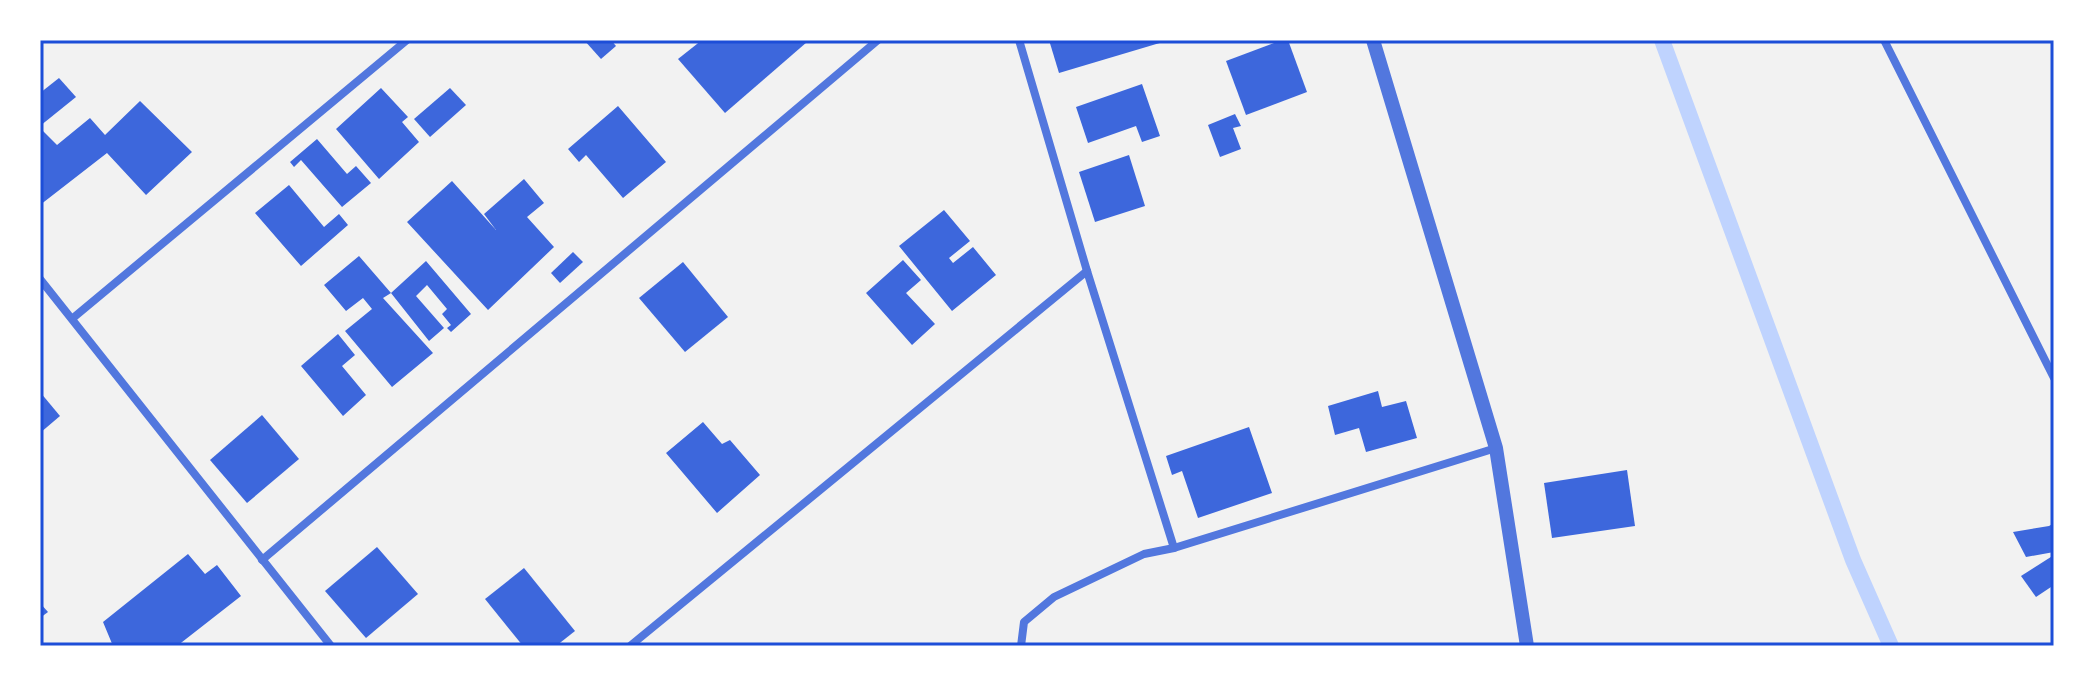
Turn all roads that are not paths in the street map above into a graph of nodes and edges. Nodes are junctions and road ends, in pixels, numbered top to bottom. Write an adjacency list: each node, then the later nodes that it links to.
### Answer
1 (407, 40): 8 (street)
2 (878, 40): 12 (street)
3 (1019, 40): 6 (street)
4 (1373, 40): 10 (street)
5 (1884, 40): 9 (street)
6 (1087, 271): 11 (street); 14 (street)
7 (40, 279): 8 (street)
8 (73, 318): 12 (street)
9 (2054, 378)
10 (1496, 448): 11 (street); 16 (street)
11 (1174, 548): 15 (street)
12 (262, 560): 13 (street)
13 (331, 646)
14 (630, 646)
15 (1021, 646)
16 (1527, 646)

